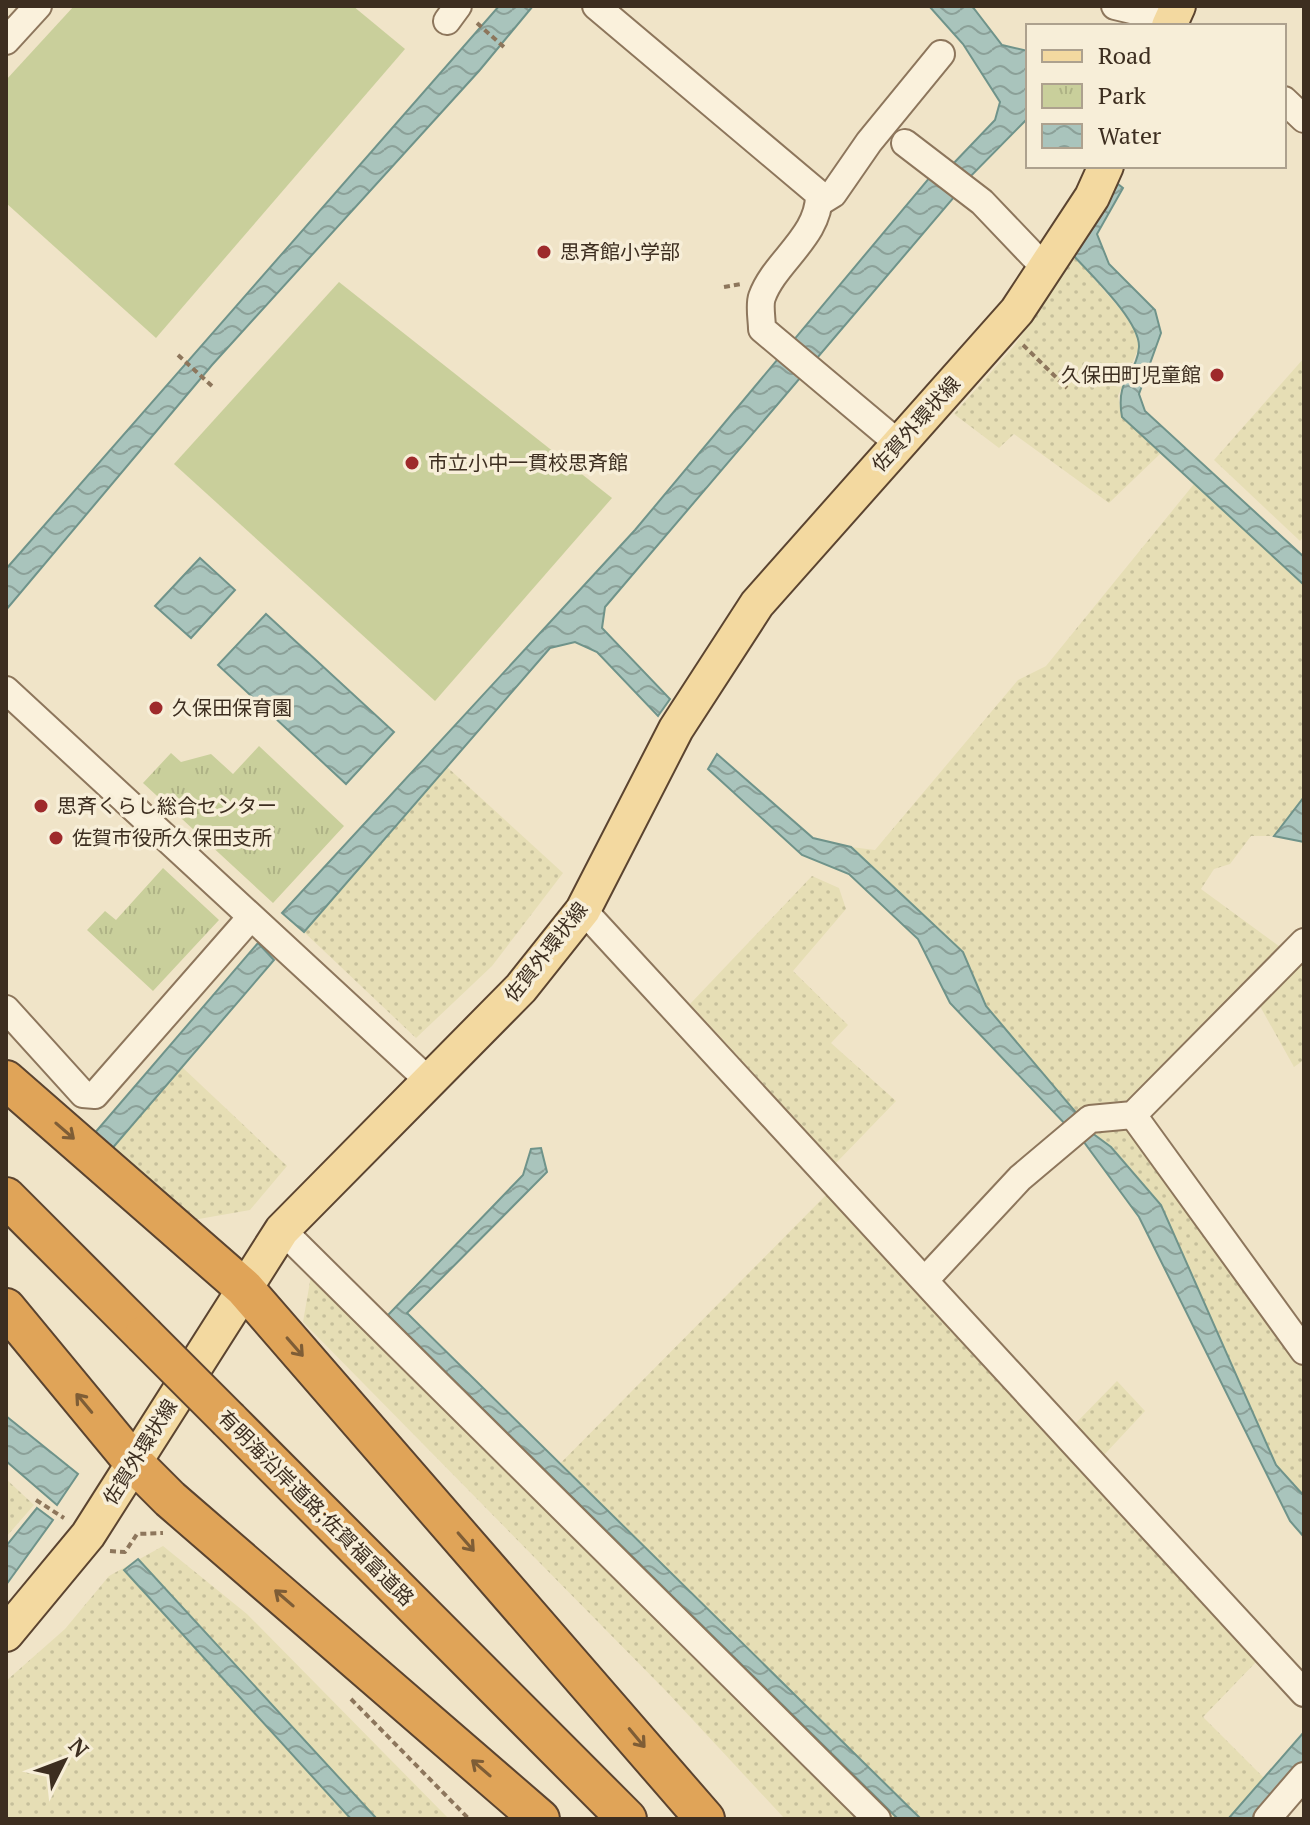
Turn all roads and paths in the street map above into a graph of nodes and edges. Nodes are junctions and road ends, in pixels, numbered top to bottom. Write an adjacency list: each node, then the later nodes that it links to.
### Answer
1 (38, 6): 6 (street)
2 (596, 6): 13 (street)
3 (1115, 6): 5 (street)
4 (461, 17): 7 (path)
5 (1166, 24)
6 (6, 41)
7 (505, 48)
8 (941, 54): 13 (street)
9 (1286, 102): 10 (street)
10 (1304, 119)
11 (905, 143): 14 (street)
12 (1105, 168): 14 (main road, 佐賀外環状線)
13 (820, 202): 19 (street)
14 (1045, 268): 15 (main road, 佐賀外環状線)
15 (1004, 326): 18 (path); 19 (main road, 佐賀外環状線)
16 (178, 355): 17 (path)
17 (213, 387)
18 (1067, 388)
19 (899, 444): 21 (main road, 佐賀外環状線)
20 (9, 699): 22 (street)
21 (583, 910): 26 (main road, 佐賀外環状線); 30 (street)
22 (251, 917): 24 (street); 26 (street)
23 (1304, 942): 27 (street)
24 (6, 1009)
25 (6, 1080): 31 (highway, one-way to 31)
26 (429, 1081): 29 (main road, 佐賀外環状線)
27 (1133, 1115): 30 (street); 33 (street)
28 (6, 1197): 44 (highway, 有明海沿岸道路;佐賀福富道路, bridge)
29 (282, 1230): 31 (main road, 佐賀外環状線); 46 (street)
30 (926, 1279): 39 (street)
31 (244, 1288): 34 (main road, 佐賀外環状線); 45 (highway, one-way to 45)
32 (6, 1308): 34 (highway, one-way to 32)
33 (1304, 1351)
34 (134, 1463): 37 (main road, 佐賀外環状線); 43 (highway, one-way to 34)
35 (36, 1500): 37 (path)
36 (169, 1532): 37 (path)
37 (88, 1535): 38 (main road, 佐賀外環状線)
38 (6, 1634)
39 (1304, 1693)
40 (348, 1695): 42 (path)
41 (1304, 1776): 47 (street)
42 (469, 1819)
43 (540, 1819)
44 (627, 1819)
45 (705, 1819)
46 (877, 1819)
47 (1267, 1819)

